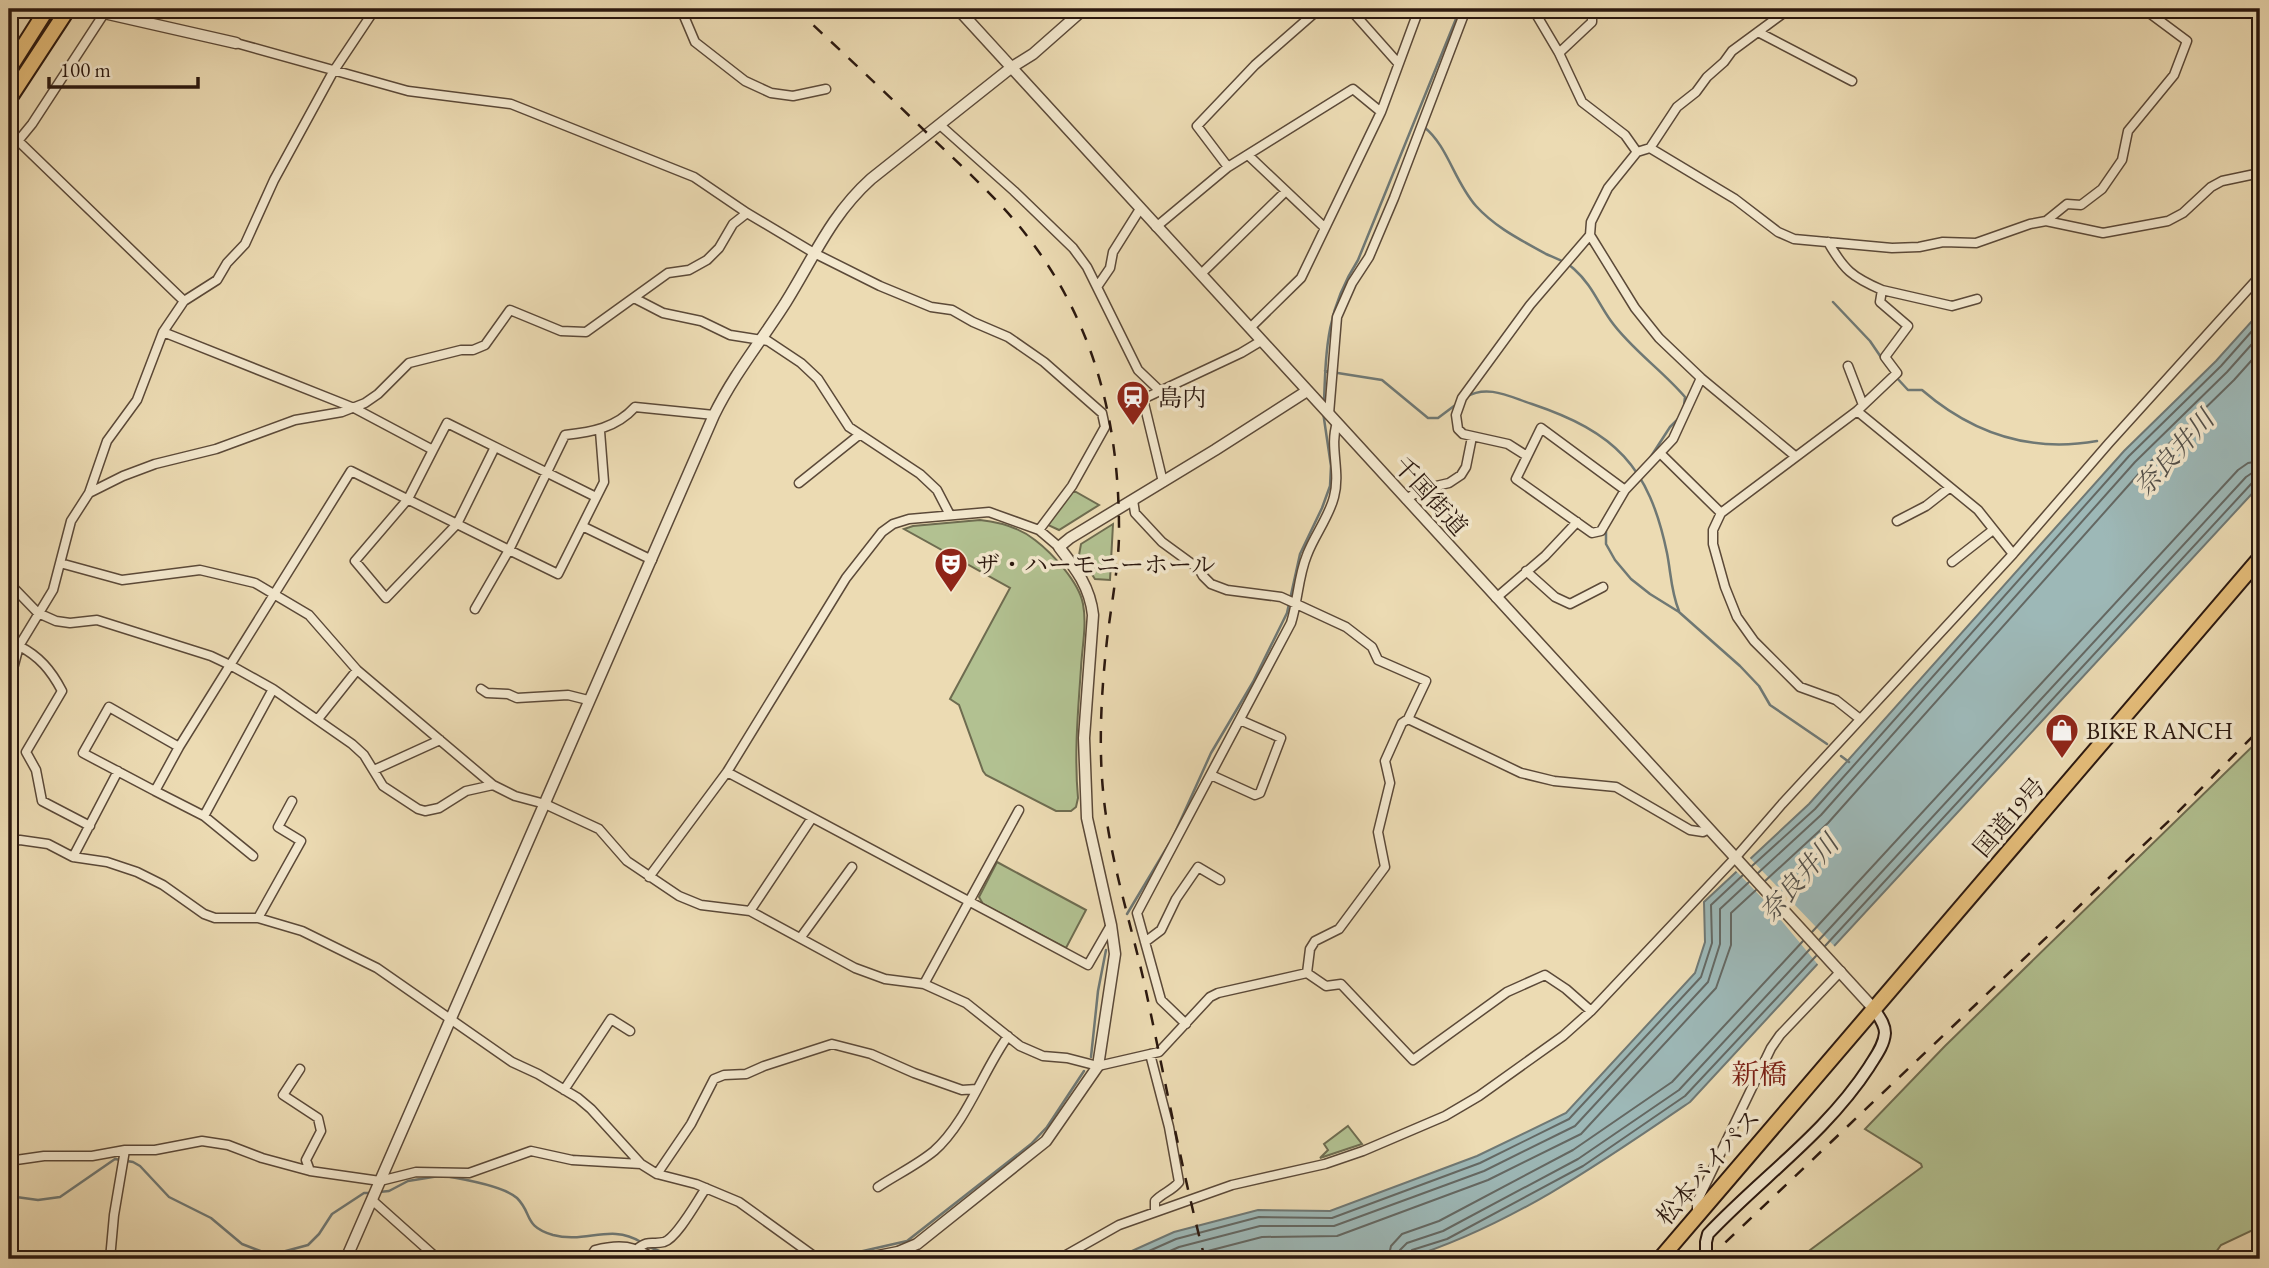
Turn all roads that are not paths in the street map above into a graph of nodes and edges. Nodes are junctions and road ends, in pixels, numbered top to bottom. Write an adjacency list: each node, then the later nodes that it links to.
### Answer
1 (47, 9): 22 (highway)
2 (68, 9): 26 (highway)
3 (81, 9): 16 (street)
4 (376, 9): 23 (street)
5 (681, 9): 25 (street)
6 (958, 9): 21 (street, 千国街道)
7 (1084, 9): 21 (street)
8 (1319, 9): 35 (street)
9 (1350, 9): 20 (street)
10 (1419, 9): 20 (street)
11 (1466, 9): 63 (street)
12 (1533, 9): 19 (street)
13 (1592, 9): 19 (street)
14 (1789, 9): 17 (street)
15 (2144, 9): 40 (street)
16 (106, 11): 18 (street); 30 (street)
17 (1758, 32): 24 (street); 31 (street)
18 (236, 43): 23 (street)
19 (1559, 53): 33 (street)
20 (1398, 63): 27 (street)
21 (1012, 67): 28 (street); 38 (street, 千国街道)
22 (9, 69)
23 (333, 72): 39 (street); 52 (street)
24 (1852, 81)
25 (826, 89)
26 (9, 99)
27 (1381, 112): 34 (street); 42 (street)
28 (940, 125): 45 (street); 48 (street)
29 (9, 132): 30 (street)
30 (18, 140): 32 (street); 52 (street)
31 (1650, 148): 33 (street); 44 (street)
32 (9, 152)
33 (1637, 152): 43 (street)
34 (1248, 155): 35 (street); 37 (street)
35 (1228, 167): 41 (street)
36 (2260, 173): 40 (street)
37 (1286, 191): 42 (street); 46 (street)
38 (1140, 209): 41 (street, 千国街道); 48 (street)
39 (747, 213): 45 (street); 50 (street)
40 (2046, 221): 44 (street)
41 (1156, 226): 46 (street, 千国街道)
42 (1324, 228): 53 (street)
43 (1590, 235): 58 (street); 68 (street)
44 (1828, 242): 49 (street)
45 (814, 253): 55 (street); 90 (street)
46 (1201, 274): 53 (street, 千国街道)
47 (2260, 276): 94 (street)
48 (1097, 287): 59 (street)
49 (1881, 290): 51 (street); 62 (street)
50 (634, 298): 55 (street); 61 (street)
51 (1977, 299)
52 (184, 301): 54 (street)
53 (1250, 328): 56 (street, 千国街道)
54 (163, 332): 61 (street); 79 (street)
55 (759, 340): 64 (street); 67 (street)
56 (1261, 341): 59 (street); 60 (street, 千国街道)
57 (1848, 366): 62 (street)
58 (1701, 378): 71 (street); 73 (street)
59 (1160, 391): 75 (street)
60 (1307, 391): 63 (street, 千国街道); 75 (street)
61 (354, 408): 70 (street); 79 (street)
62 (1860, 408): 73 (street); 77 (street)
63 (1325, 410): 65 (street, 千国街道)
64 (714, 415): 66 (street); 96 (street)
65 (1336, 423): 82 (street, 千国街道); 104 (street)
66 (600, 431): 74 (street); 80 (street)
67 (859, 435): 76 (street); 85 (street)
68 (1472, 437): 72 (street); 82 (street)
69 (495, 447): 70 (street); 74 (street); 88 (street)
70 (433, 450): 81 (street)
71 (1661, 454): 78 (street); 84 (street)
72 (1527, 456): 78 (street); 87 (street)
73 (1795, 456): 84 (street)
74 (547, 472): 80 (street); 93 (street)
75 (1163, 482): 83 (street)
76 (799, 483)
77 (1949, 488): 86 (street); 91 (street)
78 (1625, 489): 87 (street)
79 (89, 493): 98 (street)
80 (596, 497): 89 (street)
81 (408, 499): 88 (street); 88 (street); 102 (street)
82 (1406, 499): 103 (street, 千国街道)
83 (1133, 500): 92 (street); 104 (street)
84 (1721, 513): 116 (street)
85 (950, 515): 90 (street); 122 (street)
86 (1897, 521)
87 (1577, 522): 99 (street)
88 (457, 524): 93 (street)
89 (582, 526): 93 (street); 96 (street)
90 (1039, 530): 92 (street)
91 (1993, 530): 94 (street); 97 (street)
92 (1059, 547): 143 (street)
93 (509, 550): 105 (street)
94 (2013, 554): 116 (street)
95 (2260, 558): 149 (highway, 国道19号)
96 (652, 560): 113 (street)
97 (1952, 562)
98 (60, 563): 102 (street); 106 (street)
99 (1525, 571): 101 (street); 103 (street)
100 (9, 583): 106 (street)
101 (1603, 587)
102 (273, 594): 108 (street); 109 (street)
103 (1496, 598): 132 (street, 千国街道)
104 (1291, 602): 115 (street); 117 (street)
105 (475, 608)
106 (38, 612): 107 (street); 108 (street)
107 (19, 646): 110 (street); 131 (street)
108 (230, 665): 112 (street); 119 (street)
109 (357, 670): 114 (street); 118 (street)
110 (9, 671)
111 (481, 689): 113 (street)
112 (273, 690): 114 (street); 129 (street)
113 (589, 701): 127 (street)
114 (318, 719): 121 (street)
115 (1408, 719): 132 (street); 147 (street)
116 (1860, 719): 136 (street)
117 (1240, 720): 123 (street); 123 (street)
118 (440, 740): 121 (street); 124 (street)
119 (179, 747): 120 (street); 125 (street)
120 (118, 771): 125 (street); 131 (street)
121 (374, 771): 124 (street)
122 (727, 772): 130 (street); 138 (street)
123 (1210, 775): 145 (street)
124 (493, 785): 127 (street)
125 (155, 791): 129 (street)
126 (292, 801): 142 (street)
127 (545, 804): 138 (street); 151 (street)
128 (1019, 810): 140 (street)
129 (204, 816): 134 (street)
130 (812, 818): 140 (street); 141 (street)
131 (90, 826): 135 (street)
132 (1709, 829): 136 (street, 千国街道)
133 (9, 841): 135 (street)
134 (253, 856)
135 (73, 857): 142 (street)
136 (1738, 859): 146 (street, 千国街道); 150 (street)
137 (852, 867): 144 (street)
138 (649, 877): 141 (street)
139 (1220, 880): 145 (street)
140 (970, 904): 143 (street); 148 (street)
141 (750, 911): 144 (street)
142 (258, 918): 151 (street)
143 (1111, 925): 156 (street)
144 (800, 937): 148 (street)
145 (1145, 942): 152 (street)
146 (1839, 969): 149 (street, 千国街道); 164 (street)
147 (1307, 972): 150 (street); 152 (street)
148 (924, 984): 154 (street)
149 (1874, 1009): 168 (highway, 松本バイパス); 174 (main road)
150 (1591, 1011): 171 (street)
151 (450, 1018): 159 (street); 166 (street)
152 (1186, 1024): 155 (street)
153 (630, 1031): 159 (street)
154 (1007, 1036): 156 (street); 158 (street)
155 (1150, 1054): 156 (street); 171 (street)
156 (1098, 1066): 181 (street)
157 (300, 1069): 163 (street)
158 (977, 1089): 165 (street); 167 (street)
159 (564, 1090): 162 (street)
160 (125, 1150): 161 (street); 163 (street); 175 (street)
161 (9, 1161)
162 (640, 1164): 165 (street); 166 (street)
163 (310, 1171): 166 (street)
164 (1711, 1172): 168 (street); 172 (street)
165 (657, 1174): 169 (street)
166 (380, 1181): 170 (street)
167 (878, 1187)
168 (1721, 1187): 172 (highway, 松本バイパス)
169 (706, 1188): 173 (street); 180 (street)
170 (372, 1200): 176 (street); 177 (street)
171 (1155, 1212): 182 (street)
172 (1697, 1215): 183 (highway, 松本バイパス)
173 (642, 1245): 178 (street); 179 (street)
174 (1706, 1256)
175 (110, 1259)
176 (346, 1259)
177 (438, 1259)
178 (589, 1259)
179 (656, 1259)
180 (818, 1259)
181 (863, 1259)
182 (1059, 1259)
183 (1660, 1259)

